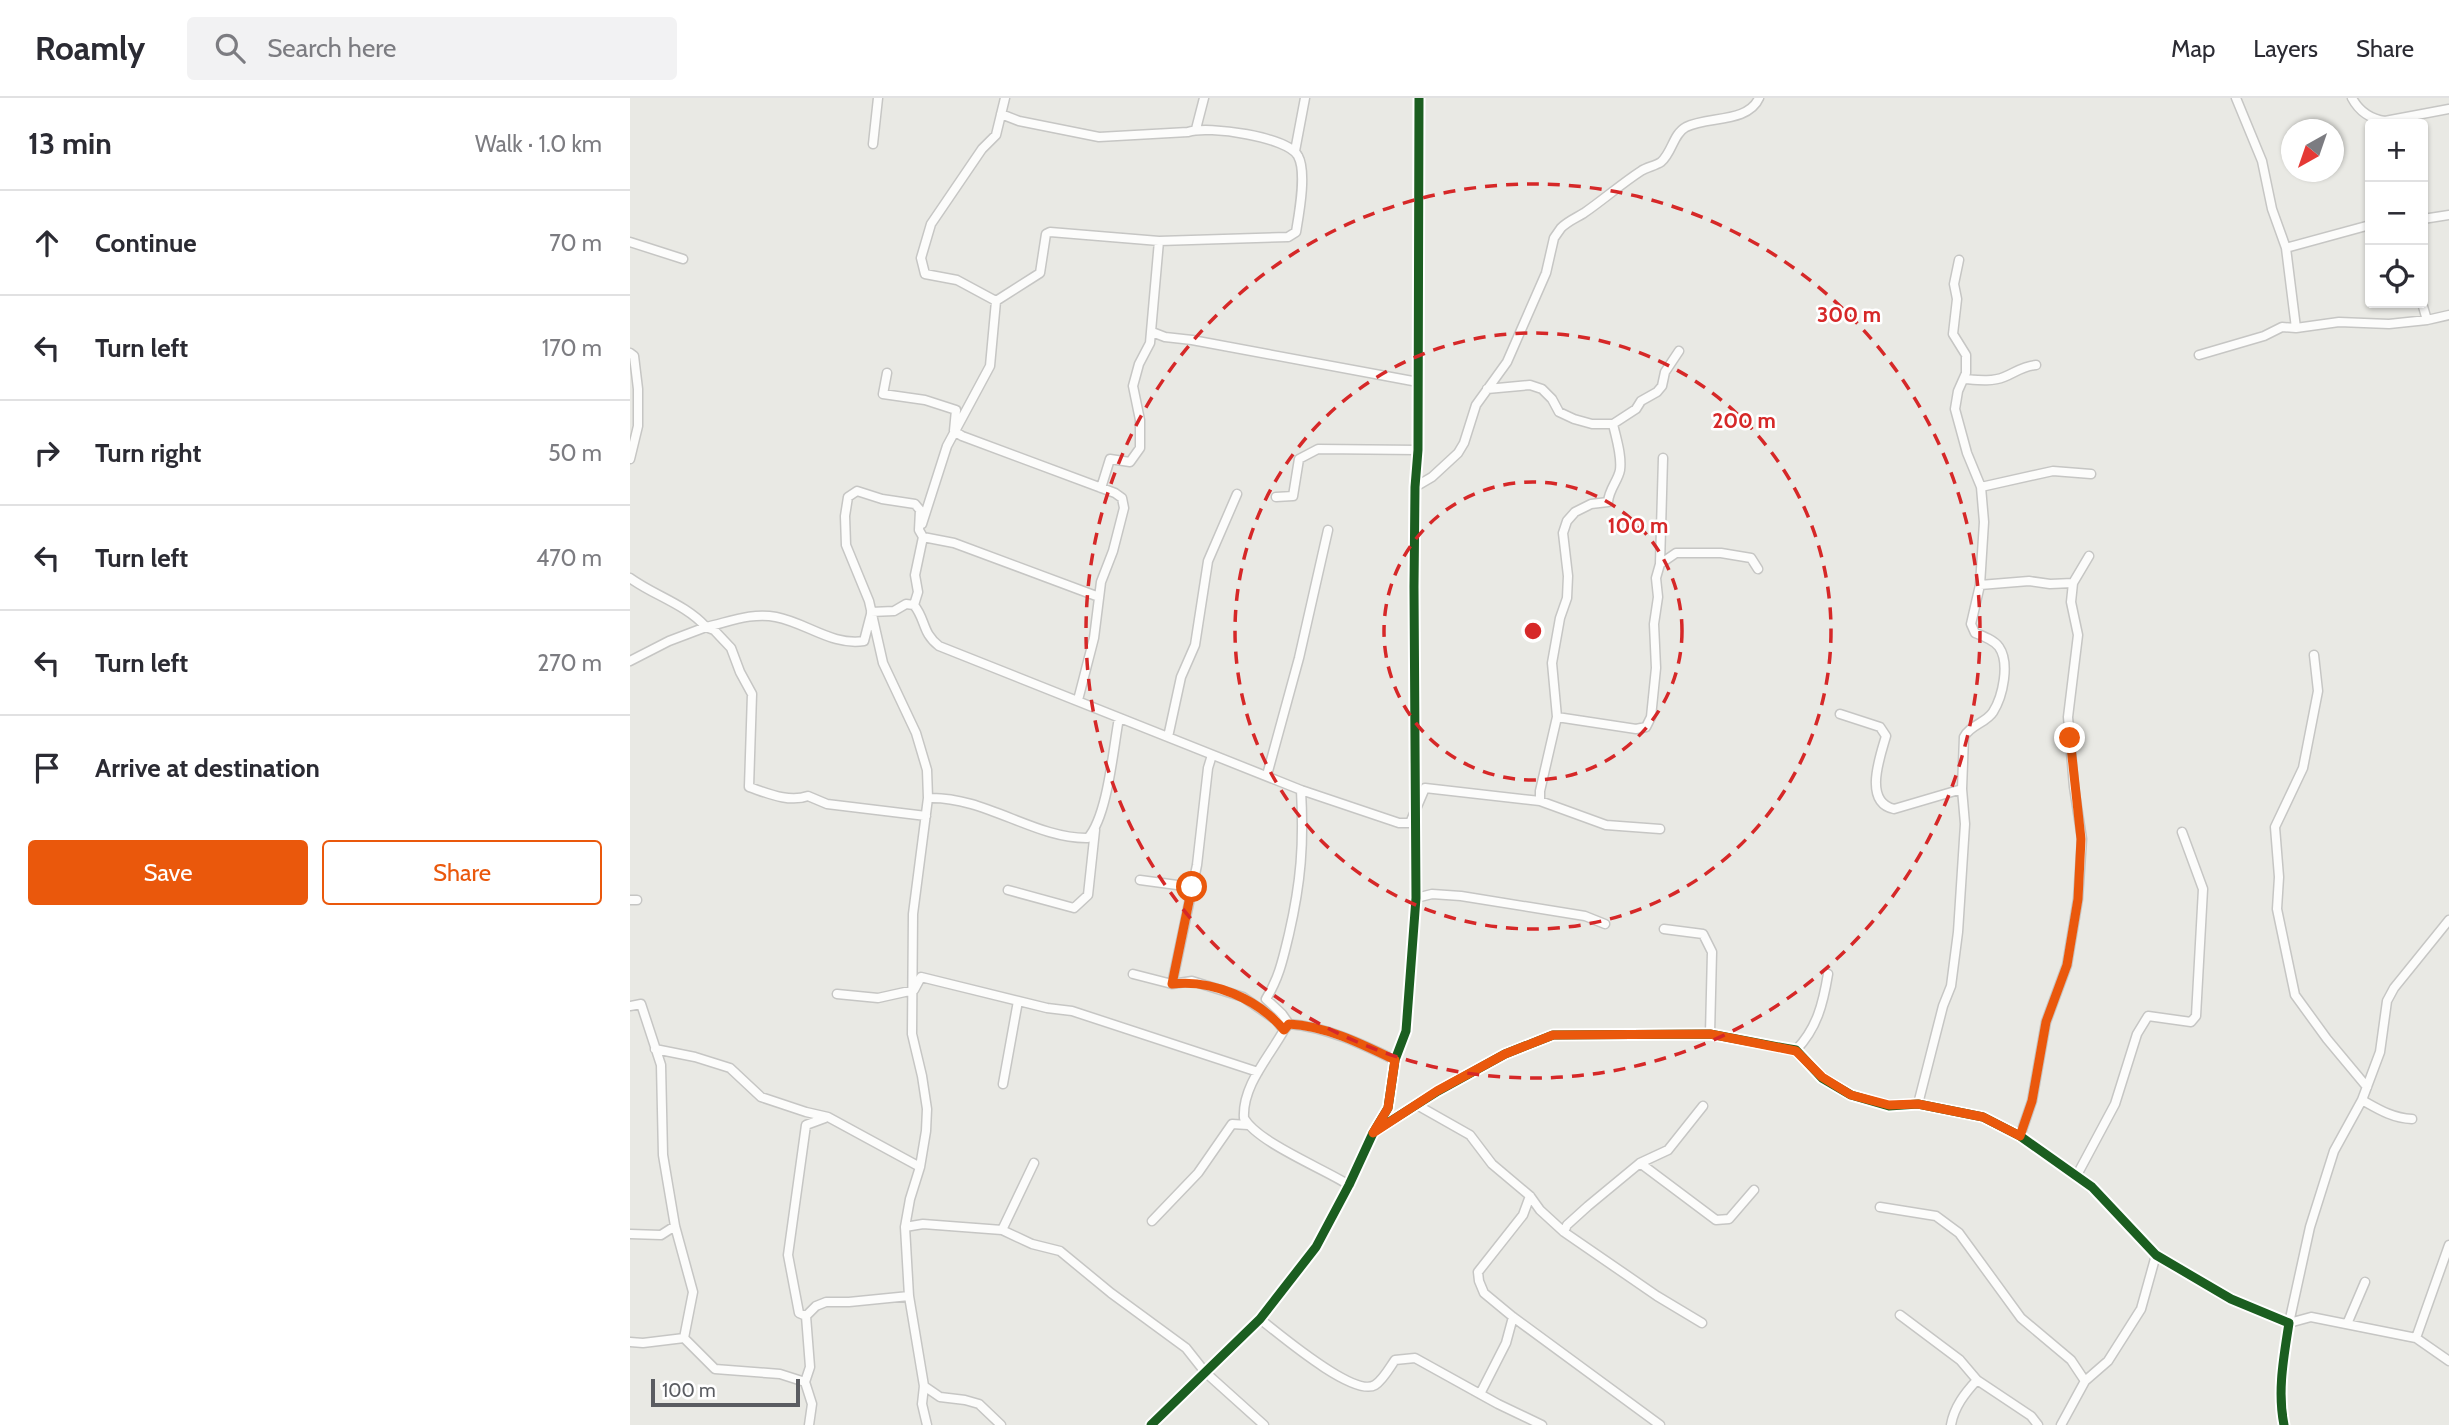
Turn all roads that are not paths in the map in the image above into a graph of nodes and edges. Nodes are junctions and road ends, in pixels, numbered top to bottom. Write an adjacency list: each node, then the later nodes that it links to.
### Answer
1 (878, 98): 12 (street)
2 (1005, 98): 10 (street)
3 (1204, 98): 11 (street)
4 (1305, 98): 13 (street)
5 (1419, 98): 34 (street)
6 (1759, 98): 35 (street)
7 (2236, 98): 19 (street)
8 (2352, 98): 9 (street)
9 (2449, 108)
10 (1001, 114): 11 (street); 22 (street)
11 (1196, 129): 13 (street)
12 (873, 144)
13 (1295, 151): 17 (street)
14 (2449, 215): 15 (street)
15 (2428, 218)
16 (2365, 226): 19 (street)
17 (1159, 241): 22 (street); 27 (street)
18 (630, 242): 20 (street)
19 (2286, 248): 26 (street)
20 (683, 259)
21 (1959, 260): 33 (street)
22 (996, 301): 37 (street)
23 (2423, 308): 25 (street)
24 (2449, 315): 25 (street)
25 (2427, 320): 26 (street)
26 (2296, 328): 30 (street)
27 (1152, 332): 34 (street); 44 (street)
28 (1679, 351): 36 (street)
29 (630, 353): 40 (street)
30 (2199, 355)
31 (2036, 365): 33 (street)
32 (887, 373): 37 (street)
33 (1964, 379): 43 (street)
34 (1418, 382): 38 (street)
35 (1487, 389): 36 (street); 42 (street)
36 (1613, 424): 63 (street)
37 (954, 431): 44 (street); 48 (street)
38 (1418, 450): 42 (street); 46 (street)
39 (1663, 458): 50 (street)
40 (630, 459)
41 (2091, 474): 43 (street)
42 (1415, 487): 72 (street)
43 (1981, 487): 54 (street)
44 (1101, 488): 55 (street)
45 (1237, 494): 65 (street)
46 (1276, 497)
47 (1328, 530): 67 (street)
48 (921, 534): 55 (street); 56 (street); 57 (street)
49 (2089, 556): 53 (street)
50 (1660, 564): 51 (street); 63 (street)
51 (1758, 569)
52 (630, 578): 58 (street)
53 (2073, 583): 54 (street); 109 (street)
54 (1980, 585): 68 (street)
55 (1099, 597): 61 (street)
56 (914, 605): 57 (street); 61 (street)
57 (871, 611): 58 (street); 70 (street)
58 (706, 627): 60 (street); 73 (street)
59 (2314, 655): 98 (street)
60 (630, 661)
61 (1078, 700): 64 (street)
62 (1840, 714): 68 (street)
63 (1557, 717): 71 (street)
64 (1119, 718): 65 (street); 75 (street)
65 (1168, 737): 66 (street)
66 (1212, 755): 67 (street); 78 (street)
67 (1267, 775): 69 (street)
68 (1962, 789): 100 (street)
69 (1301, 790): 72 (street); 91 (street)
70 (928, 799): 73 (street); 75 (street)
71 (1541, 800): 72 (street); 74 (street)
72 (1415, 815): 80 (street)
73 (926, 816): 87 (street)
74 (1660, 829)
75 (1095, 830): 79 (street)
76 (2182, 832): 113 (street)
77 (1140, 880): 78 (street)
78 (1192, 887): 86 (street)
79 (1008, 890)
80 (1416, 898): 82 (street); 95 (street)
81 (2449, 920): 98 (street)
82 (1605, 924)
83 (1664, 929): 92 (street)
84 (1133, 974): 86 (street)
85 (1828, 974): 94 (street)
86 (1172, 984): 91 (street)
87 (914, 990): 88 (street); 89 (street); 112 (street)
88 (837, 995)
89 (1018, 1000): 96 (street); 97 (street)
90 (630, 1006): 93 (street)
91 (1287, 1027): 95 (street); 96 (street)
92 (1710, 1034): 94 (street); 101 (street)
93 (655, 1049): 104 (street); 121 (street)
94 (1796, 1051): 100 (street)
95 (1395, 1060): 108 (street)
96 (1258, 1072): 103 (street)
97 (1003, 1084)
98 (2367, 1087): 99 (street)
99 (2362, 1100): 105 (street); 135 (street)
100 (1918, 1104): 109 (street)
101 (1418, 1105): 108 (street); 116 (street)
102 (1703, 1106): 111 (street)
103 (1244, 1109): 106 (street); 107 (street)
104 (828, 1117): 112 (street); 130 (street)
105 (2412, 1119)
106 (1232, 1124): 107 (street); 120 (street)
107 (1248, 1125): 114 (street)
108 (1373, 1133): 114 (street)
109 (2020, 1136): 113 (street)
110 (1034, 1163): 123 (street)
111 (1640, 1163): 115 (street); 124 (street)
112 (920, 1167): 122 (street)
113 (2077, 1175): 127 (street)
114 (1349, 1185): 133 (street)
115 (1754, 1190)
116 (1530, 1196): 118 (street); 119 (street)
117 (1880, 1207): 143 (street)
118 (1540, 1210): 119 (street); 124 (street)
119 (1523, 1215): 132 (street)
120 (1152, 1222)
121 (675, 1226): 125 (street); 137 (street)
122 (905, 1227): 123 (street); 129 (street)
123 (1002, 1230): 141 (street)
124 (1564, 1232): 134 (street)
125 (630, 1234)
126 (2449, 1245): 138 (street)
127 (2156, 1255): 135 (street); 143 (street)
128 (2365, 1282): 136 (street)
129 (909, 1296): 130 (street); 145 (street)
130 (806, 1315): 144 (street)
131 (1900, 1315): 142 (street)
132 (1514, 1317): 146 (street); 153 (street)
133 (1260, 1319): 141 (street); 146 (street)
134 (1702, 1323)
135 (2289, 1323): 136 (street); 157 (street)
136 (2347, 1324): 138 (street)
137 (684, 1338): 139 (street); 144 (street)
138 (2416, 1338): 140 (street)
139 (630, 1342)
140 (2449, 1361)
141 (1205, 1372): 150 (street); 151 (street)
142 (1977, 1380): 154 (street); 155 (street)
143 (2085, 1381): 156 (street)
144 (805, 1382): 147 (street)
145 (924, 1386): 148 (street); 149 (street)
146 (1480, 1394): 152 (street)
147 (809, 1425)
148 (927, 1425)
149 (1001, 1425)
150 (1151, 1425)
151 (1264, 1425)
152 (1542, 1425)
153 (1660, 1425)
154 (1951, 1425)
155 (2038, 1425)
156 (2060, 1425)
157 (2284, 1425)

